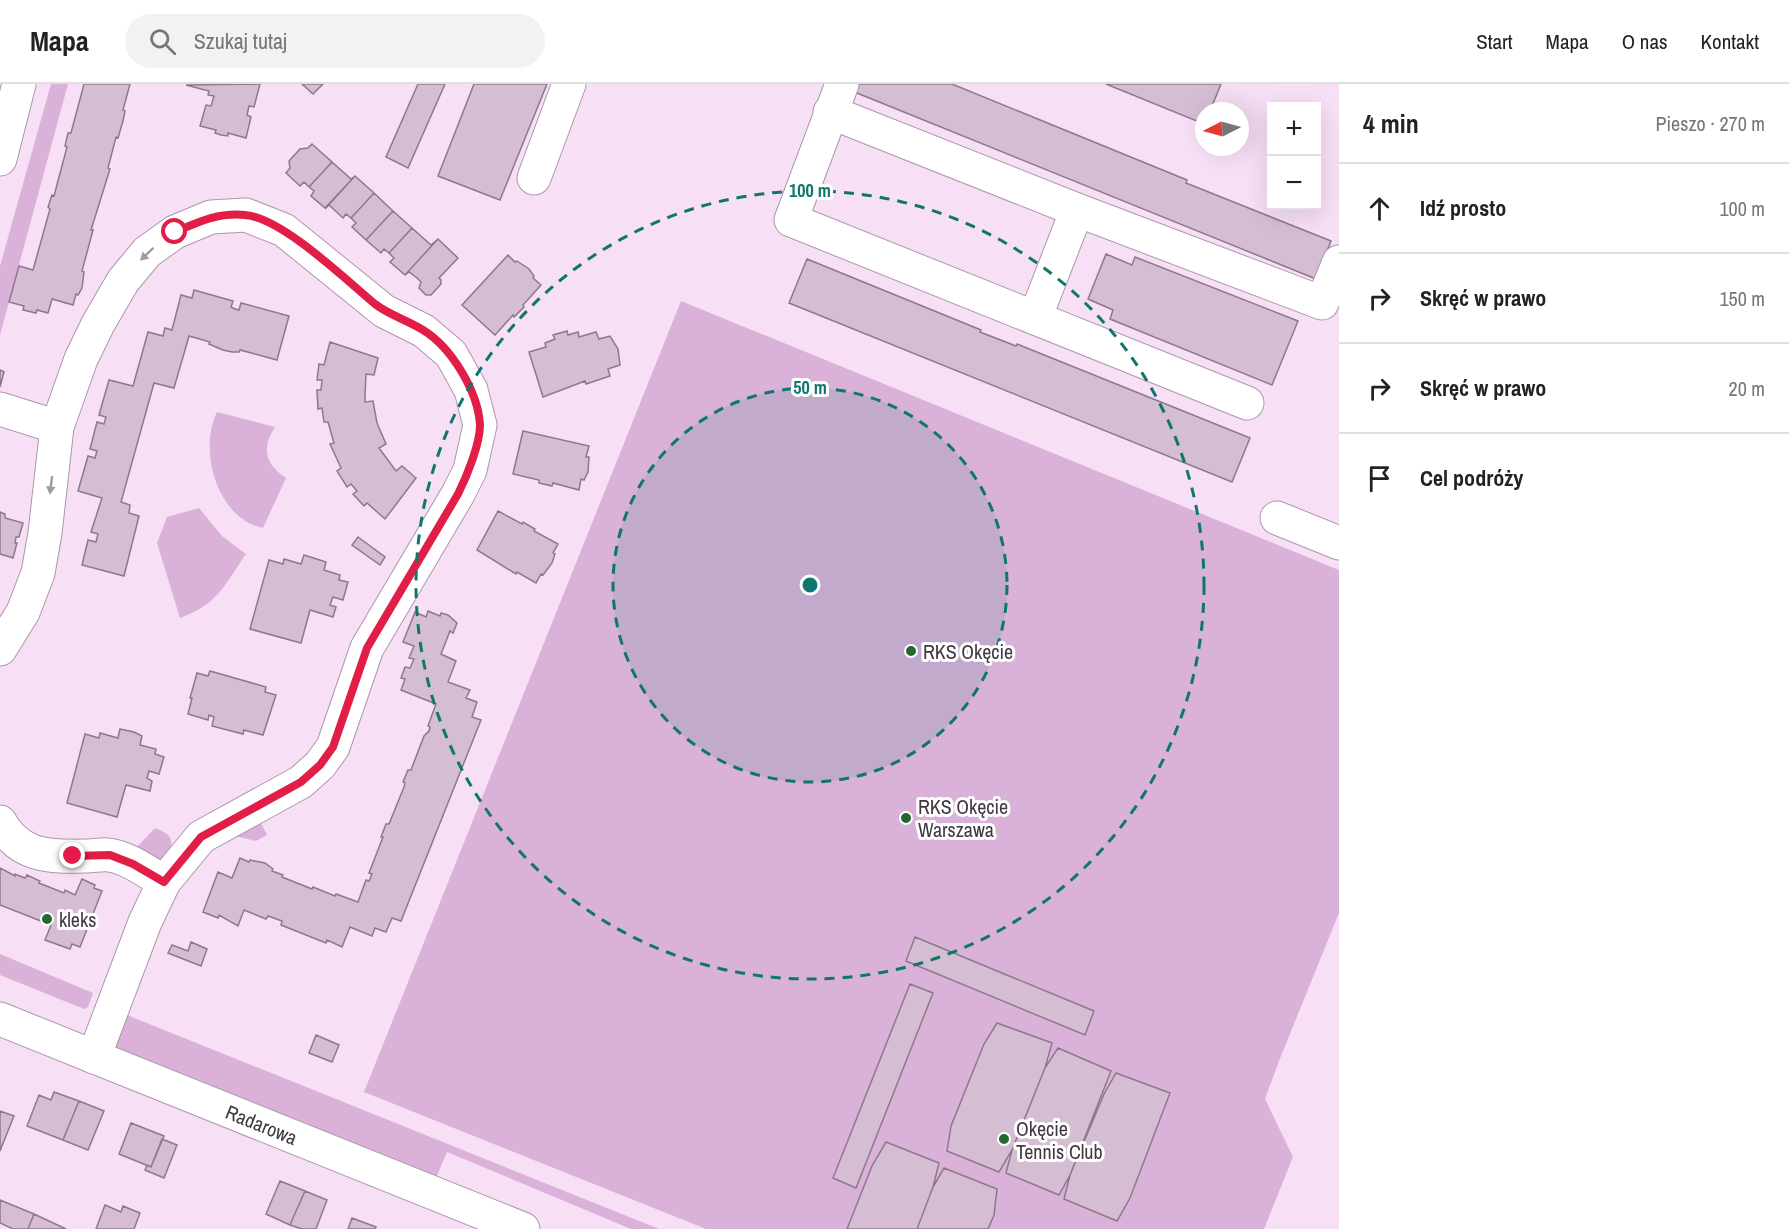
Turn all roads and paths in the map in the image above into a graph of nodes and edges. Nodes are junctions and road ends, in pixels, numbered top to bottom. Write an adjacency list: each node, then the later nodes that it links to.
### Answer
1 (19, 84): 4 (street)
2 (569, 84): 5 (street)
3 (836, 98): 6 (street); 8 (street)
4 (0, 159)
5 (534, 178)
6 (1077, 210): 7 (street); 8 (street)
7 (1339, 262)
8 (1035, 318): 9 (street)
9 (1247, 403)
10 (0, 409): 11 (street)
11 (57, 427): 14 (street, one-way to 14); 16 (street, one-way to 11)
12 (1276, 518): 13 (street)
13 (1339, 543)
14 (0, 649)
15 (3, 827): 16 (street)
16 (164, 882): 18 (street)
17 (0, 1019): 18 (street, Radarowa)
18 (94, 1057): 19 (street, Radarowa)
19 (523, 1229)

